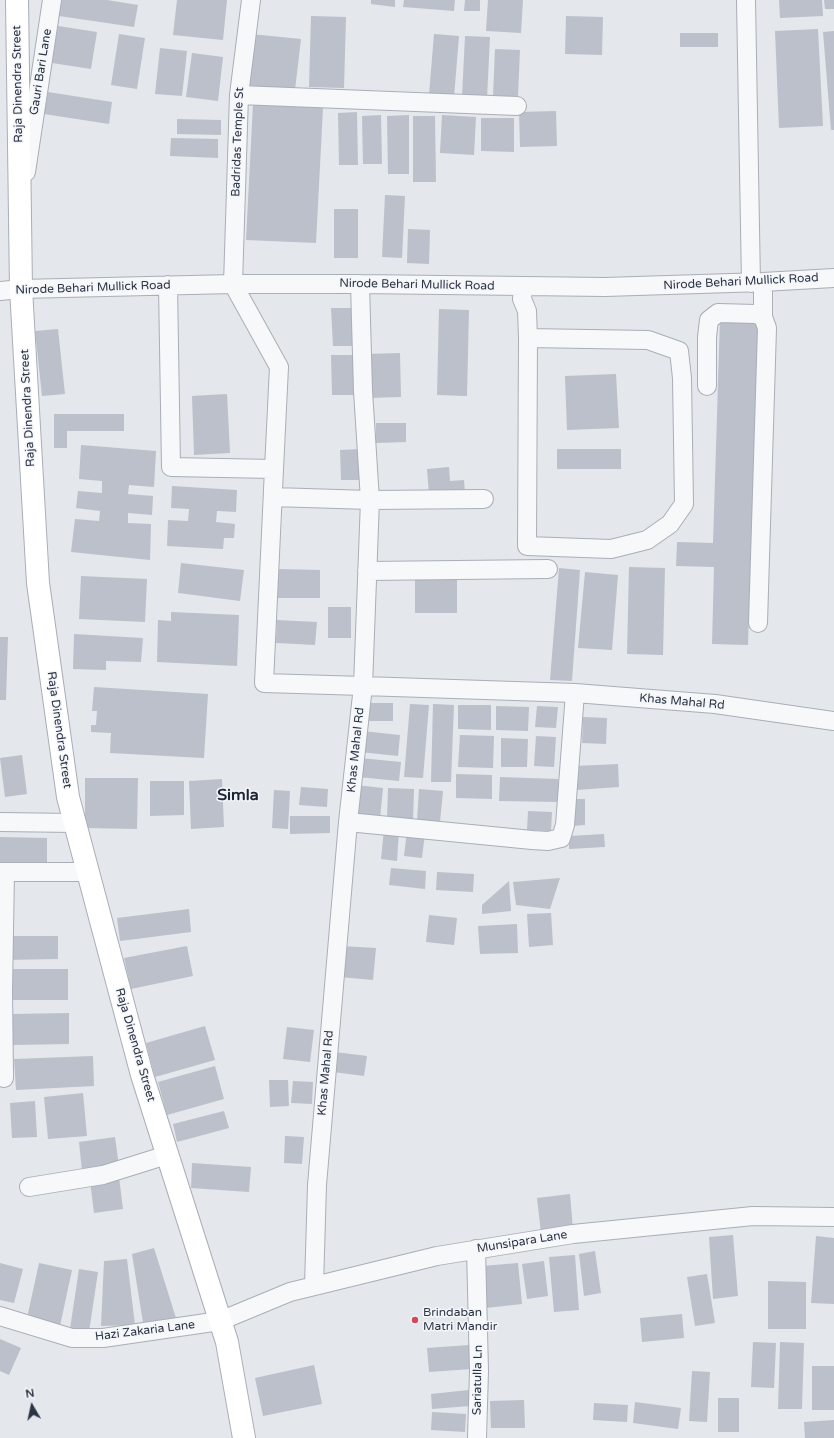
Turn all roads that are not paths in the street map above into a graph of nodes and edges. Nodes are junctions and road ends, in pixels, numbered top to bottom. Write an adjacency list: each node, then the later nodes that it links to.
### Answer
1 (17, 0): 7 (main road, Raja Dinendra Street)
2 (52, 0): 7 (street, Gauri Bari Lane)
3 (251, 0): 5 (street, Badridas Temple St)
4 (746, 0): 9 (street)
5 (239, 95): 6 (street); 10 (street, Badridas Temple St)
6 (517, 106)
7 (20, 216): 15 (main road, Raja Dinendra Street)
8 (834, 278): 9 (street, Nirode Behari Mullick Road)
9 (757, 283): 12 (street, Nirode Behari Mullick Road); 17 (street)
10 (233, 284): 11 (street, Nirode Behari Mullick Road); 13 (street, Nirode Behari Mullick Road); 20 (street)
11 (360, 284): 14 (street, Nirode Behari Mullick Road); 23 (street)
12 (719, 284): 14 (street, Nirode Behari Mullick Road); 16 (street)
13 (168, 286): 15 (street, Nirode Behari Mullick Road); 20 (street)
14 (528, 287): 18 (street)
15 (10, 290): 32 (main road, Raja Dinendra Street)
16 (718, 313): 17 (street); 19 (street)
17 (763, 317): 26 (street)
18 (528, 338): 18 (street)
19 (707, 386)
20 (274, 469): 21 (street)
21 (273, 497): 23 (street); 27 (street)
22 (484, 499): 23 (street)
23 (370, 500): 25 (street)
24 (548, 569): 25 (street)
25 (366, 570): 27 (street)
26 (758, 623)
27 (363, 686): 28 (street, Khas Mahal Rd); 31 (street, Khas Mahal Rd)
28 (575, 693): 29 (street, Khas Mahal Rd); 31 (street)
29 (834, 721)
30 (0, 822): 32 (street)
31 (348, 822): 40 (street, Khas Mahal Rd)
32 (75, 823): 34 (main road, Raja Dinendra Street)
33 (2, 872): 34 (street); 35 (street)
34 (88, 872): 36 (main road, Raja Dinendra Street)
35 (4, 1078)
36 (167, 1155): 37 (street); 42 (main road, Raja Dinendra Street)
37 (29, 1187)
38 (834, 1217): 39 (street, Munsipara Lane)
39 (476, 1249): 40 (street, Munsipara Lane); 44 (street, Sariatulla Ln)
40 (314, 1286): 42 (street, Munsipara Lane)
41 (0, 1316): 42 (street, Hazi Zakaria Lane)
42 (220, 1321): 43 (main road, Raja Dinendra Street)
43 (244, 1438)
44 (477, 1438)

